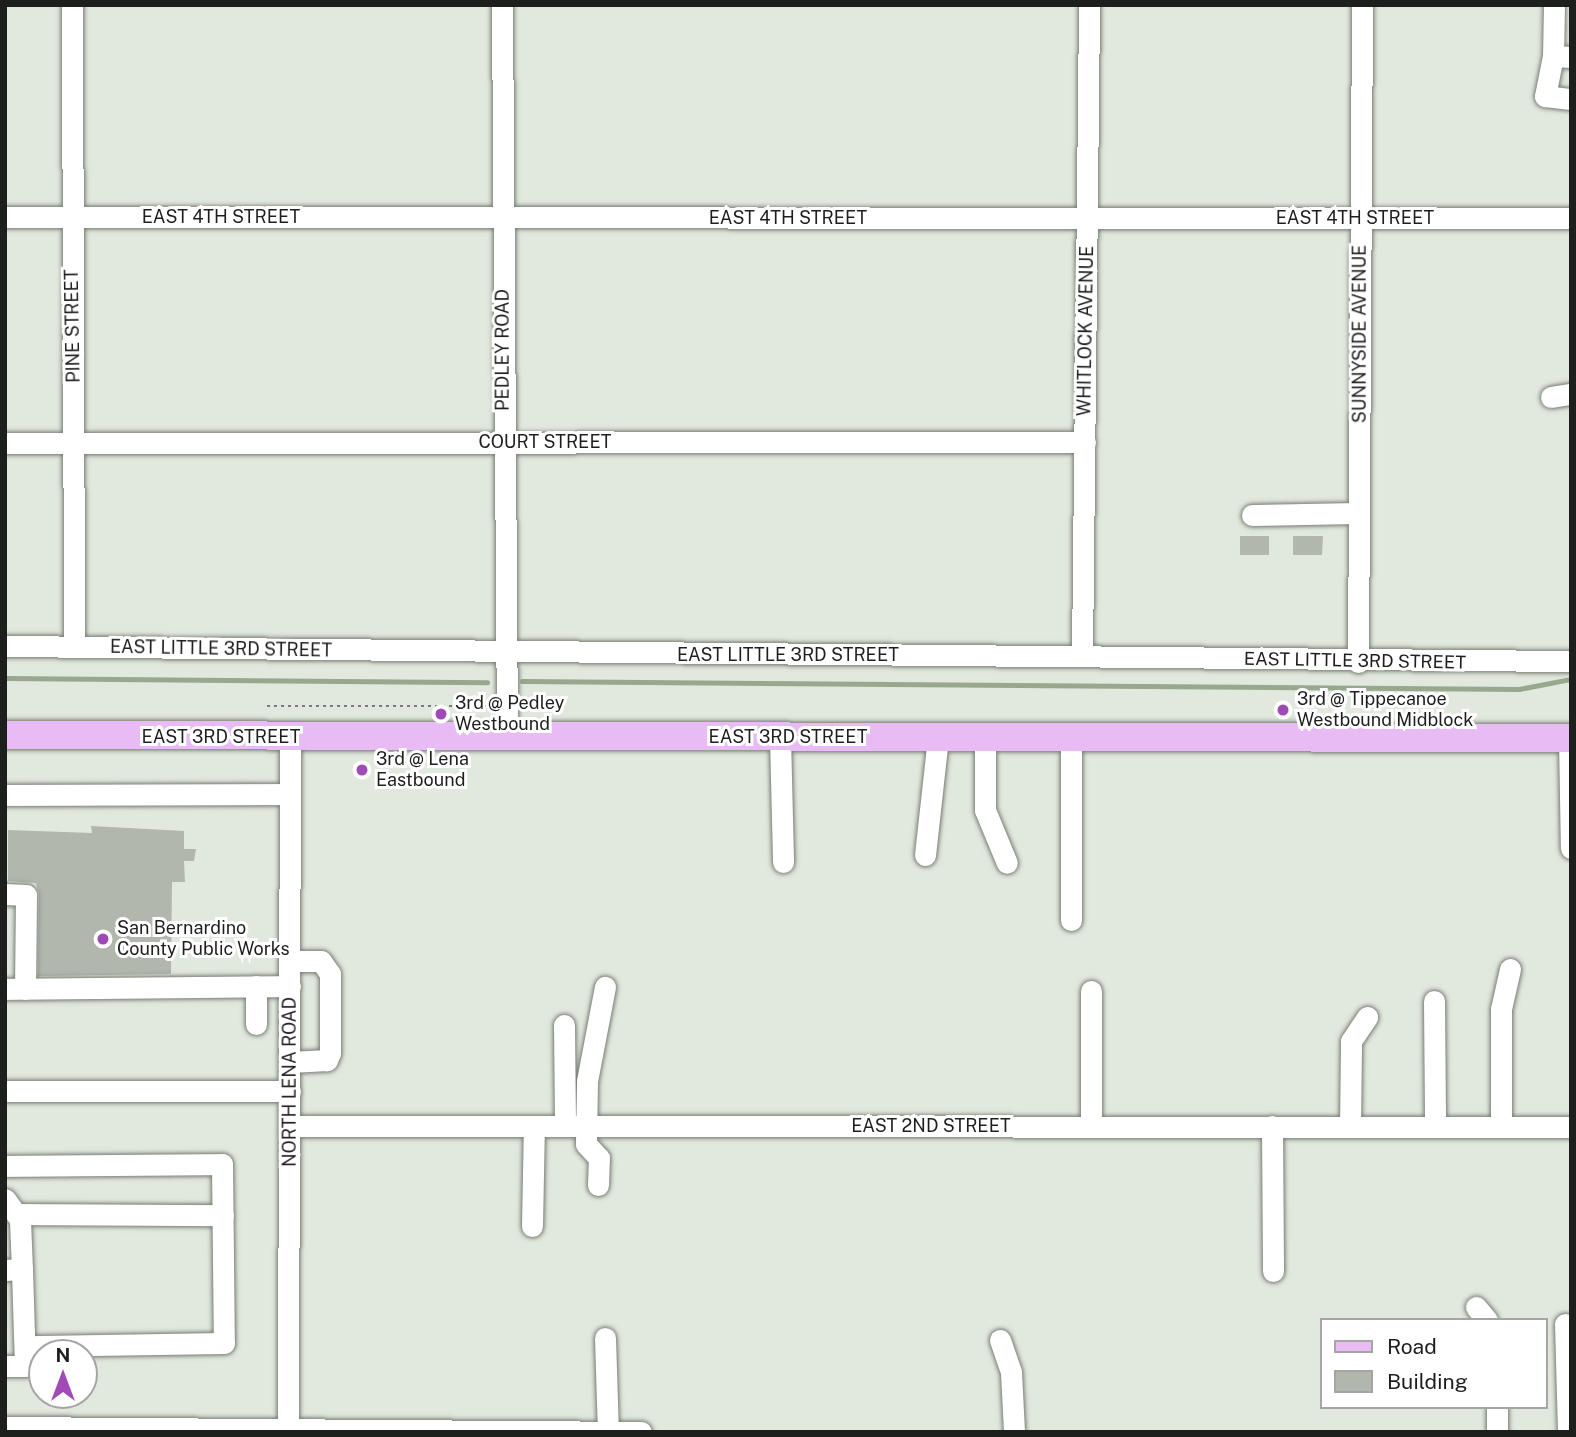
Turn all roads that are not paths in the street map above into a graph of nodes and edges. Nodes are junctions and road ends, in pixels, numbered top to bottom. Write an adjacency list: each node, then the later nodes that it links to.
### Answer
1 (72, 5): 9 (street, PINE STREET)
2 (502, 5): 10 (street, PEDLEY ROAD)
3 (1089, 5): 11 (street, WHITLOCK AVENUE)
4 (1362, 5): 12 (street, SUNNYSIDE AVENUE)
5 (1555, 5): 6 (street)
6 (1562, 57): 7 (street)
7 (1571, 99)
8 (5, 217): 9 (street, EAST 4TH STREET)
9 (72, 217): 10 (street, EAST 4TH STREET); 17 (street, PINE STREET)
10 (503, 217): 11 (street, EAST 4TH STREET); 14 (street, PEDLEY ROAD)
11 (1087, 218): 12 (street, EAST 4TH STREET); 15 (street, WHITLOCK AVENUE)
12 (1361, 218): 13 (street, EAST 4TH STREET); 18 (street, SUNNYSIDE AVENUE)
13 (1571, 218)
14 (503, 442): 15 (street, COURT STREET); 17 (street, COURT STREET); 22 (street, PEDLEY ROAD)
15 (1085, 442): 23 (street, WHITLOCK AVENUE)
16 (5, 443): 17 (street, COURT STREET)
17 (75, 443): 21 (street, PINE STREET)
18 (1359, 513): 19 (street); 25 (street, SUNNYSIDE AVENUE)
19 (1252, 514)
20 (5, 646): 21 (street, EAST LITTLE 3RD STREET)
21 (74, 646): 22 (street, EAST LITTLE 3RD STREET)
22 (506, 654): 23 (street, EAST LITTLE 3RD STREET); 28 (street, PEDLEY ROAD)
23 (1082, 656): 25 (street, EAST LITTLE 3RD STREET)
24 (1571, 661): 25 (street, EAST LITTLE 3RD STREET)
25 (1359, 662)
26 (5, 735): 27 (main road, EAST 3RD STREET)
27 (290, 737): 28 (main road, EAST 3RD STREET); 34 (street, NORTH LENA ROAD)
28 (507, 737): 29 (main road, EAST 3RD STREET)
29 (780, 737): 30 (main road, EAST 3RD STREET); 38 (street)
30 (938, 737): 32 (main road, EAST 3RD STREET); 37 (street)
31 (1071, 737): 32 (main road, EAST 3RD STREET); 33 (main road, EAST 3RD STREET); 41 (street)
32 (985, 738): 39 (street)
33 (1570, 738): 36 (street)
34 (290, 794): 35 (street); 42 (street, NORTH LENA ROAD)
35 (5, 795)
36 (1571, 848)
37 (925, 855)
38 (783, 862)
39 (1007, 863)
40 (5, 894): 47 (street)
41 (1071, 920)
42 (290, 961): 45 (street, NORTH LENA ROAD); 53 (street)
43 (1510, 969): 64 (street)
44 (256, 986): 45 (street); 47 (street); 51 (street)
45 (290, 986): 53 (street, NORTH LENA ROAD)
46 (606, 987): 58 (street)
47 (15, 989)
48 (1091, 991): 61 (street)
49 (1434, 1001): 63 (street)
50 (1367, 1017): 62 (street)
51 (256, 1024)
52 (564, 1025): 58 (street)
53 (290, 1062): 55 (street, NORTH LENA ROAD)
54 (5, 1091): 55 (street)
55 (290, 1091): 56 (street, NORTH LENA ROAD)
56 (290, 1126): 57 (street, EAST 2ND STREET); 81 (street, NORTH LENA ROAD)
57 (534, 1126): 58 (street, EAST 2ND STREET); 71 (street)
58 (575, 1126): 59 (street, EAST 2ND STREET); 66 (street)
59 (611, 1126): 61 (street, EAST 2ND STREET); 66 (street)
60 (1272, 1126): 61 (street, EAST 2ND STREET); 62 (street, EAST 2ND STREET); 73 (street)
61 (1091, 1127)
62 (1350, 1127): 63 (street, EAST 2ND STREET)
63 (1435, 1127): 64 (street, EAST 2ND STREET)
64 (1502, 1127): 65 (street, EAST 2ND STREET)
65 (1571, 1127)
66 (598, 1158): 68 (street)
67 (5, 1166): 70 (street)
68 (598, 1185)
69 (12, 1207): 70 (street); 72 (street)
70 (223, 1215): 77 (street)
71 (532, 1226)
72 (14, 1270): 77 (street)
73 (1273, 1271)
74 (1564, 1324): 87 (street)
75 (606, 1338): 83 (street)
76 (1000, 1340): 85 (street)
77 (25, 1346): 78 (street)
78 (5, 1366)
79 (1497, 1409): 86 (street)
80 (5, 1427): 81 (street)
81 (288, 1429): 82 (street)
82 (530, 1431): 83 (street)
83 (608, 1431): 84 (street)
84 (641, 1432)
85 (1014, 1432)
86 (1497, 1432)
87 (1567, 1432)

